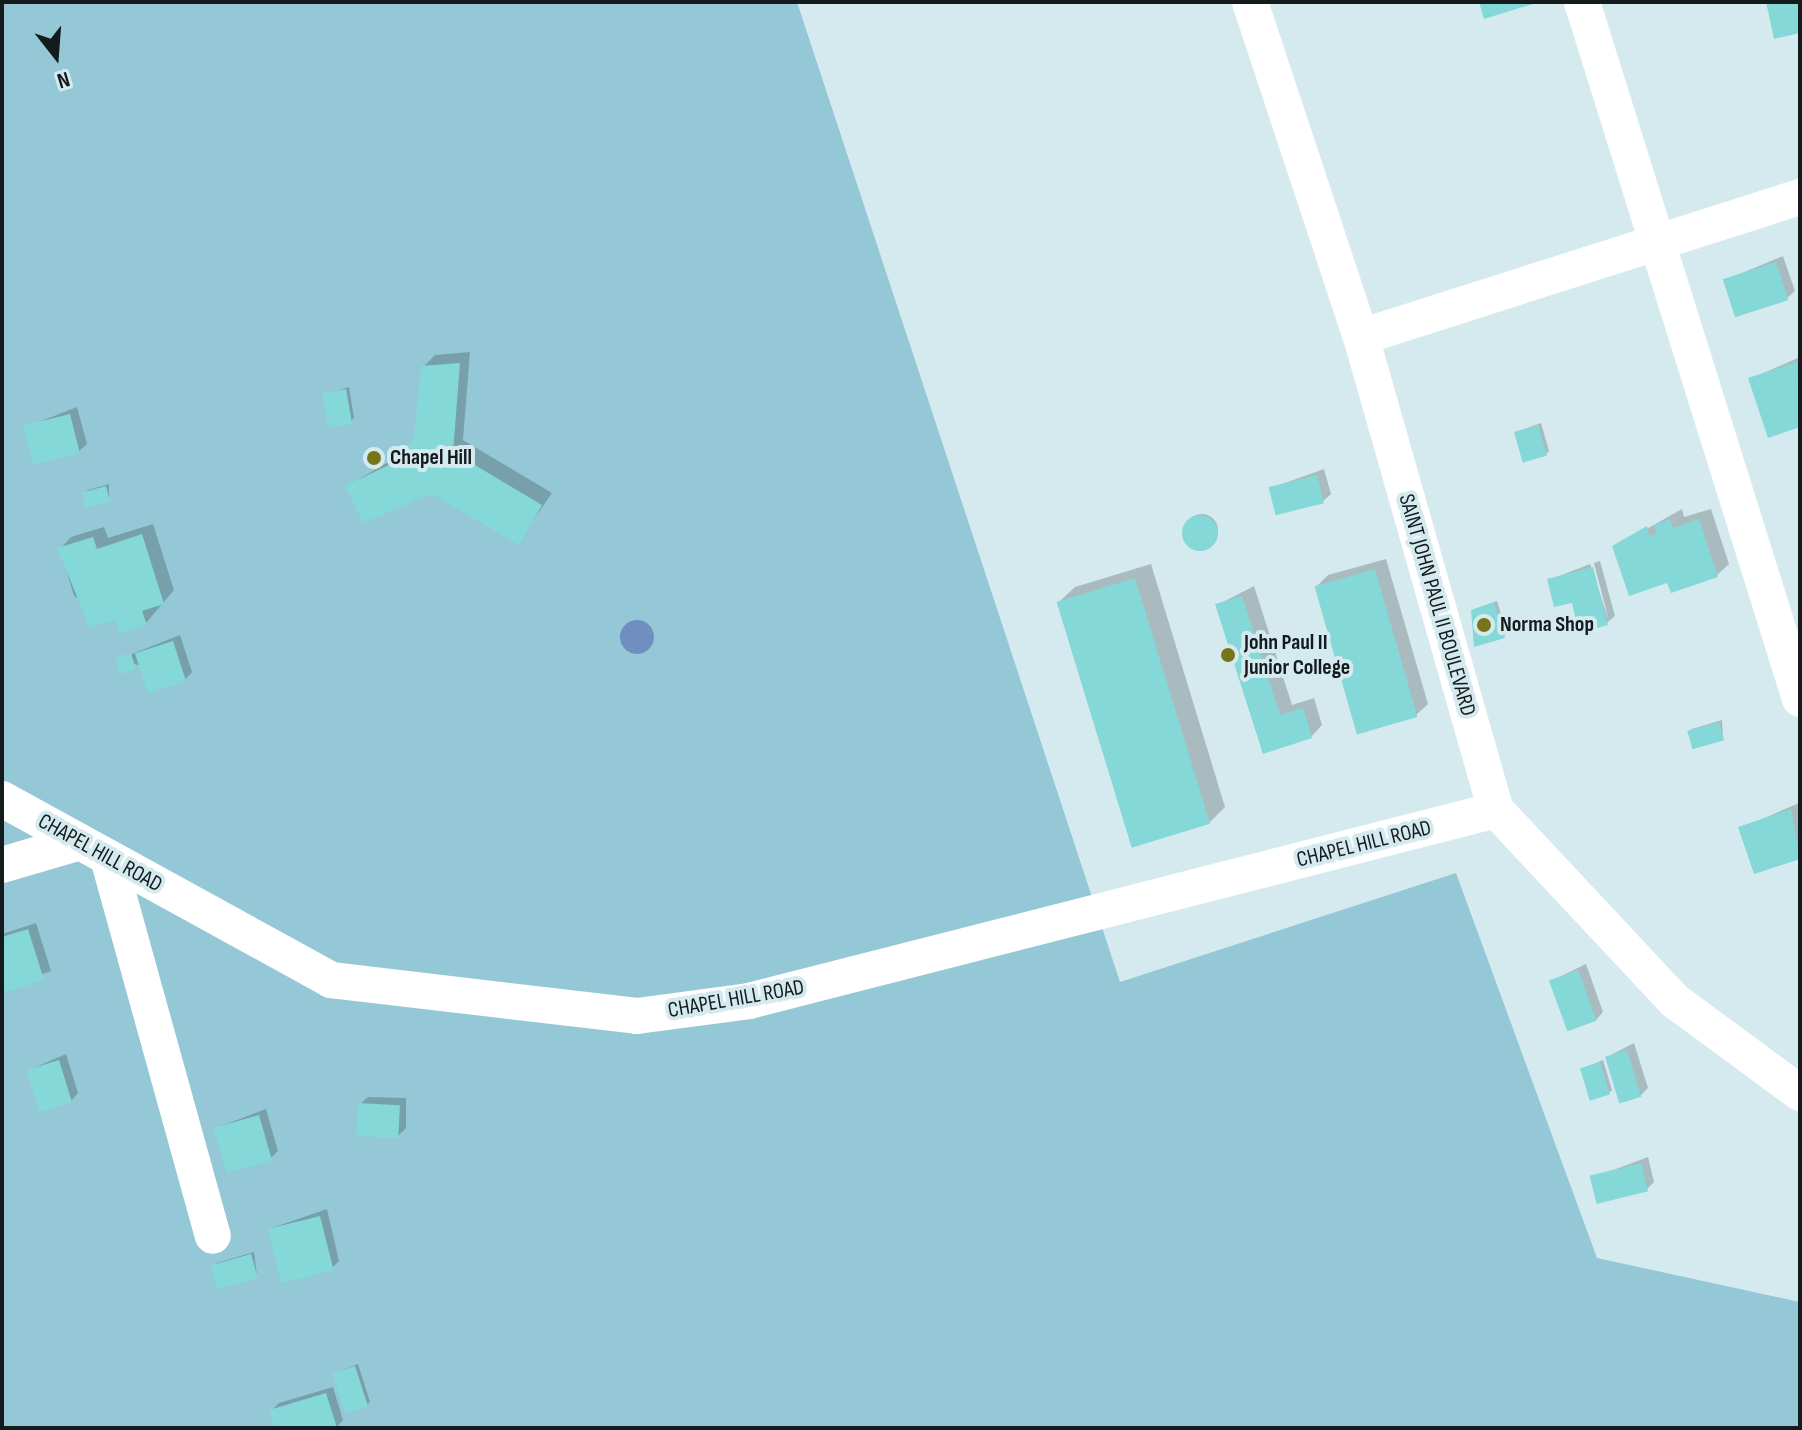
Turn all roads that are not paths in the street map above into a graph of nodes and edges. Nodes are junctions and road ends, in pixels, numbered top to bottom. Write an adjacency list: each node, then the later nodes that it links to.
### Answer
1 (1250, 2): 5 (street, SAINT JOHN PAUL II BOULEVARD)
2 (1582, 2): 4 (street)
3 (1800, 197): 4 (street)
4 (1659, 243): 5 (street); 6 (street)
5 (1361, 337): 8 (street, SAINT JOHN PAUL II BOULEVARD)
6 (1800, 699)
7 (2, 799): 9 (street, CHAPEL HILL ROAD)
8 (1496, 810): 9 (street, CHAPEL HILL ROAD); 11 (street, SAINT JOHN PAUL II BOULEVARD)
9 (94, 850): 10 (street); 12 (street)
10 (2, 865)
11 (1800, 1093)
12 (213, 1236)

